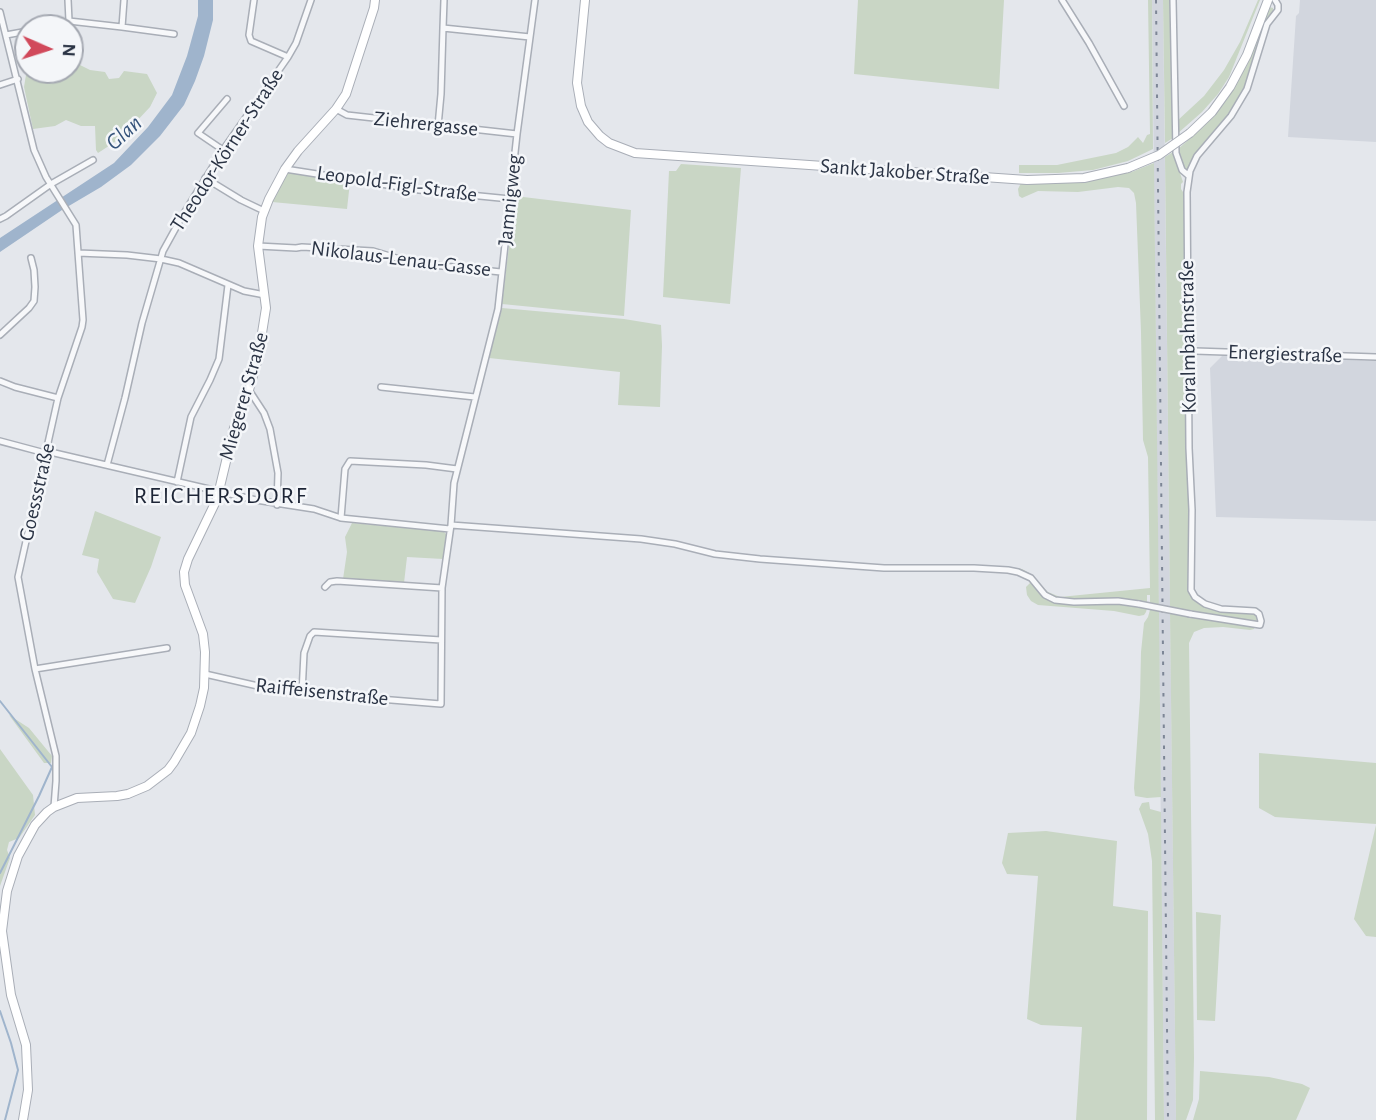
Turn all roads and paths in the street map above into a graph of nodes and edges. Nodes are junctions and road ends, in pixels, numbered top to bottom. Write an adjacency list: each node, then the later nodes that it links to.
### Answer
1 (124, 0): 14 (street)
2 (254, 0): 20 (street)
3 (311, 0): 20 (street, Theodor-Körner-Straße)
4 (375, 0): 25 (main road, Miegerer Straße)
5 (444, 0): 15 (street)
6 (535, 0): 19 (street, Jamnigweg)
7 (585, 0): 10 (main road, Sankt Jakober Straße, bridge)
8 (1062, 0): 24 (street)
9 (1173, 0): 31 (street, Koralmbahnstraße)
10 (1268, 0)
11 (1275, 0): 31 (street)
12 (0, 12): 18 (street, Goessstraße)
13 (84, 23): 14 (street)
14 (122, 27): 17 (street)
15 (443, 28): 19 (street); 26 (street)
16 (14, 34): 18 (street)
17 (174, 34)
18 (6, 35): 21 (street, Goessstraße)
19 (530, 37): 27 (street, Jamnigweg)
20 (288, 57): 28 (street, Theodor-Körner-Straße)
21 (14, 64)
22 (19, 84): 33 (street, Goessstraße)
23 (227, 99): 28 (street)
24 (1124, 106)
25 (335, 109): 26 (street, Ziehrergasse); 30 (main road, Miegerer Straße)
26 (438, 126): 27 (street, Ziehrergasse)
27 (517, 134): 34 (street, Jamnigweg)
28 (223, 149): 32 (street, Theodor-Körner-Straße)
29 (93, 160): 33 (street)
30 (285, 169): 34 (street, Leopold-Figl-Straße); 35 (main road, Miegerer Straße)
31 (1189, 176): 60 (street, Koralmbahnstraße, bridge)
32 (205, 178): 35 (street); 40 (street, Theodor-Körner-Straße)
33 (51, 184): 36 (street); 38 (street, Goessstraße)
34 (510, 199): 41 (street, Jamnigweg)
35 (264, 211): 37 (main road, Miegerer Straße)
36 (0, 219)
37 (258, 246): 41 (street, Nikolaus-Lenau-Gasse); 43 (main road, Miegerer Straße)
38 (78, 253): 40 (street); 51 (street, Goessstraße)
39 (31, 258): 44 (street)
40 (160, 259): 42 (street); 54 (street, Theodor-Körner-Straße)
41 (501, 272): 50 (street, Jamnigweg)
42 (229, 285): 43 (street); 56 (street)
43 (265, 295): 49 (main road, Miegerer Straße)
44 (0, 335)
45 (1195, 351): 46 (street, Energiestraße)
46 (1376, 357)
47 (0, 381): 51 (street)
48 (381, 387): 50 (street)
49 (249, 390): 57 (main road, Miegerer Straße); 58 (street)
50 (475, 397): 55 (street, Jamnigweg)
51 (58, 398): 53 (street, Goessstraße)
52 (0, 441): 53 (street)
53 (46, 452): 54 (street); 65 (street, Goessstraße)
54 (107, 466): 56 (street)
55 (457, 469): 59 (street); 60 (street, Jamnigweg)
56 (177, 482): 57 (street)
57 (219, 491): 58 (street); 66 (main road, Miegerer Straße)
58 (277, 505): 59 (street)
59 (341, 518): 60 (street)
60 (451, 527): 62 (street, Jamnigweg)
61 (325, 587): 62 (street)
62 (442, 588): 63 (street, Jamnigweg)
63 (440, 640): 67 (street); 68 (street, Jamnigweg)
64 (167, 648): 65 (street)
65 (35, 668): 69 (street, Goessstraße)
66 (205, 674): 67 (street, Raiffeisenstraße); 69 (main road, Miegerer Straße)
67 (302, 693): 68 (street, Raiffeisenstraße)
68 (441, 704)
69 (54, 807): 70 (main road)
70 (23, 1120)

